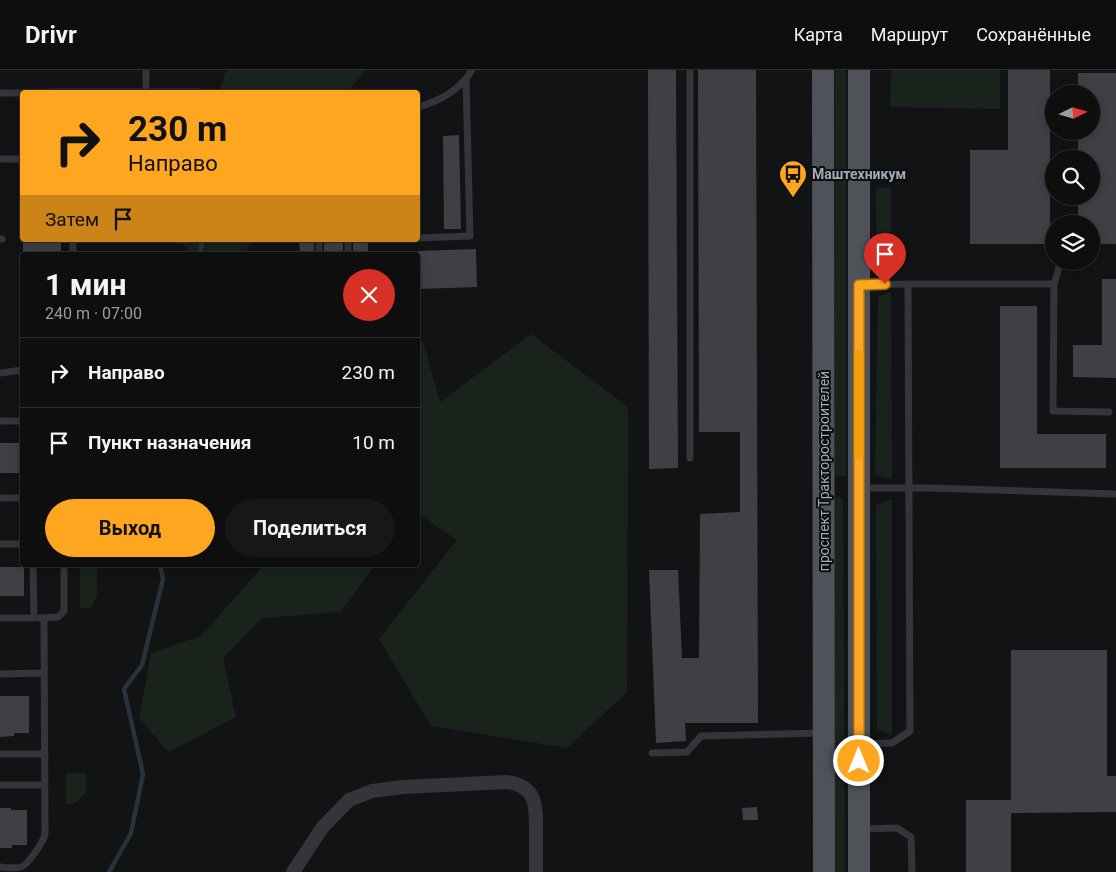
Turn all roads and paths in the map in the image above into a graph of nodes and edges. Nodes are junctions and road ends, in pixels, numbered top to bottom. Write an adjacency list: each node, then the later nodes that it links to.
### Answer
1 (146, 70): 7 (lane)
2 (472, 70): 6 (lane)
3 (690, 70): 23 (lane)
4 (823, 70): 24 (main road, проспект Тракторостроителей)
5 (858, 70): 17 (main road)
6 (466, 80): 10 (lane); 13 (lane)
7 (146, 90)
8 (0, 93): 9 (lane)
9 (20, 93)
10 (420, 106)
11 (0, 159): 12 (lane)
12 (20, 159)
13 (420, 238)
14 (1058, 270): 16 (lane)
15 (908, 284): 16 (lane); 17 (lane); 26 (lane)
16 (1054, 284): 20 (lane)
17 (859, 285): 25 (main road)
18 (20, 370): 19 (lane)
19 (0, 373)
20 (1109, 412)
21 (0, 421): 22 (lane)
22 (20, 421)
23 (690, 458)
24 (824, 488): 25 (main road); 39 (main road, проспект Тракторостроителей)
25 (859, 488): 26 (lane); 40 (main road)
26 (910, 488): 27 (lane); 40 (lane)
27 (1116, 494)
28 (0, 498): 29 (lane)
29 (20, 498)
30 (0, 544): 31 (lane)
31 (20, 544)
32 (34, 567): 35 (lane)
33 (64, 567): 36 (lane)
34 (0, 618): 35 (lane)
35 (34, 618): 36 (lane)
36 (44, 618): 38 (lane)
37 (0, 674): 38 (lane)
38 (44, 674): 42 (lane)
39 (824, 733): 43 (lane); 50 (main road, проспект Тракторостроителей)
40 (859, 744): 46 (main road)
41 (0, 754): 42 (lane)
42 (45, 754): 44 (lane)
43 (652, 754)
44 (45, 784): 45 (lane); 47 (lane)
45 (0, 785)
46 (859, 829): 51 (main road); 52 (lane)
47 (0, 867)
48 (293, 872): 49 (street)
49 (536, 872)
50 (824, 872)
51 (859, 872)
52 (912, 872)

